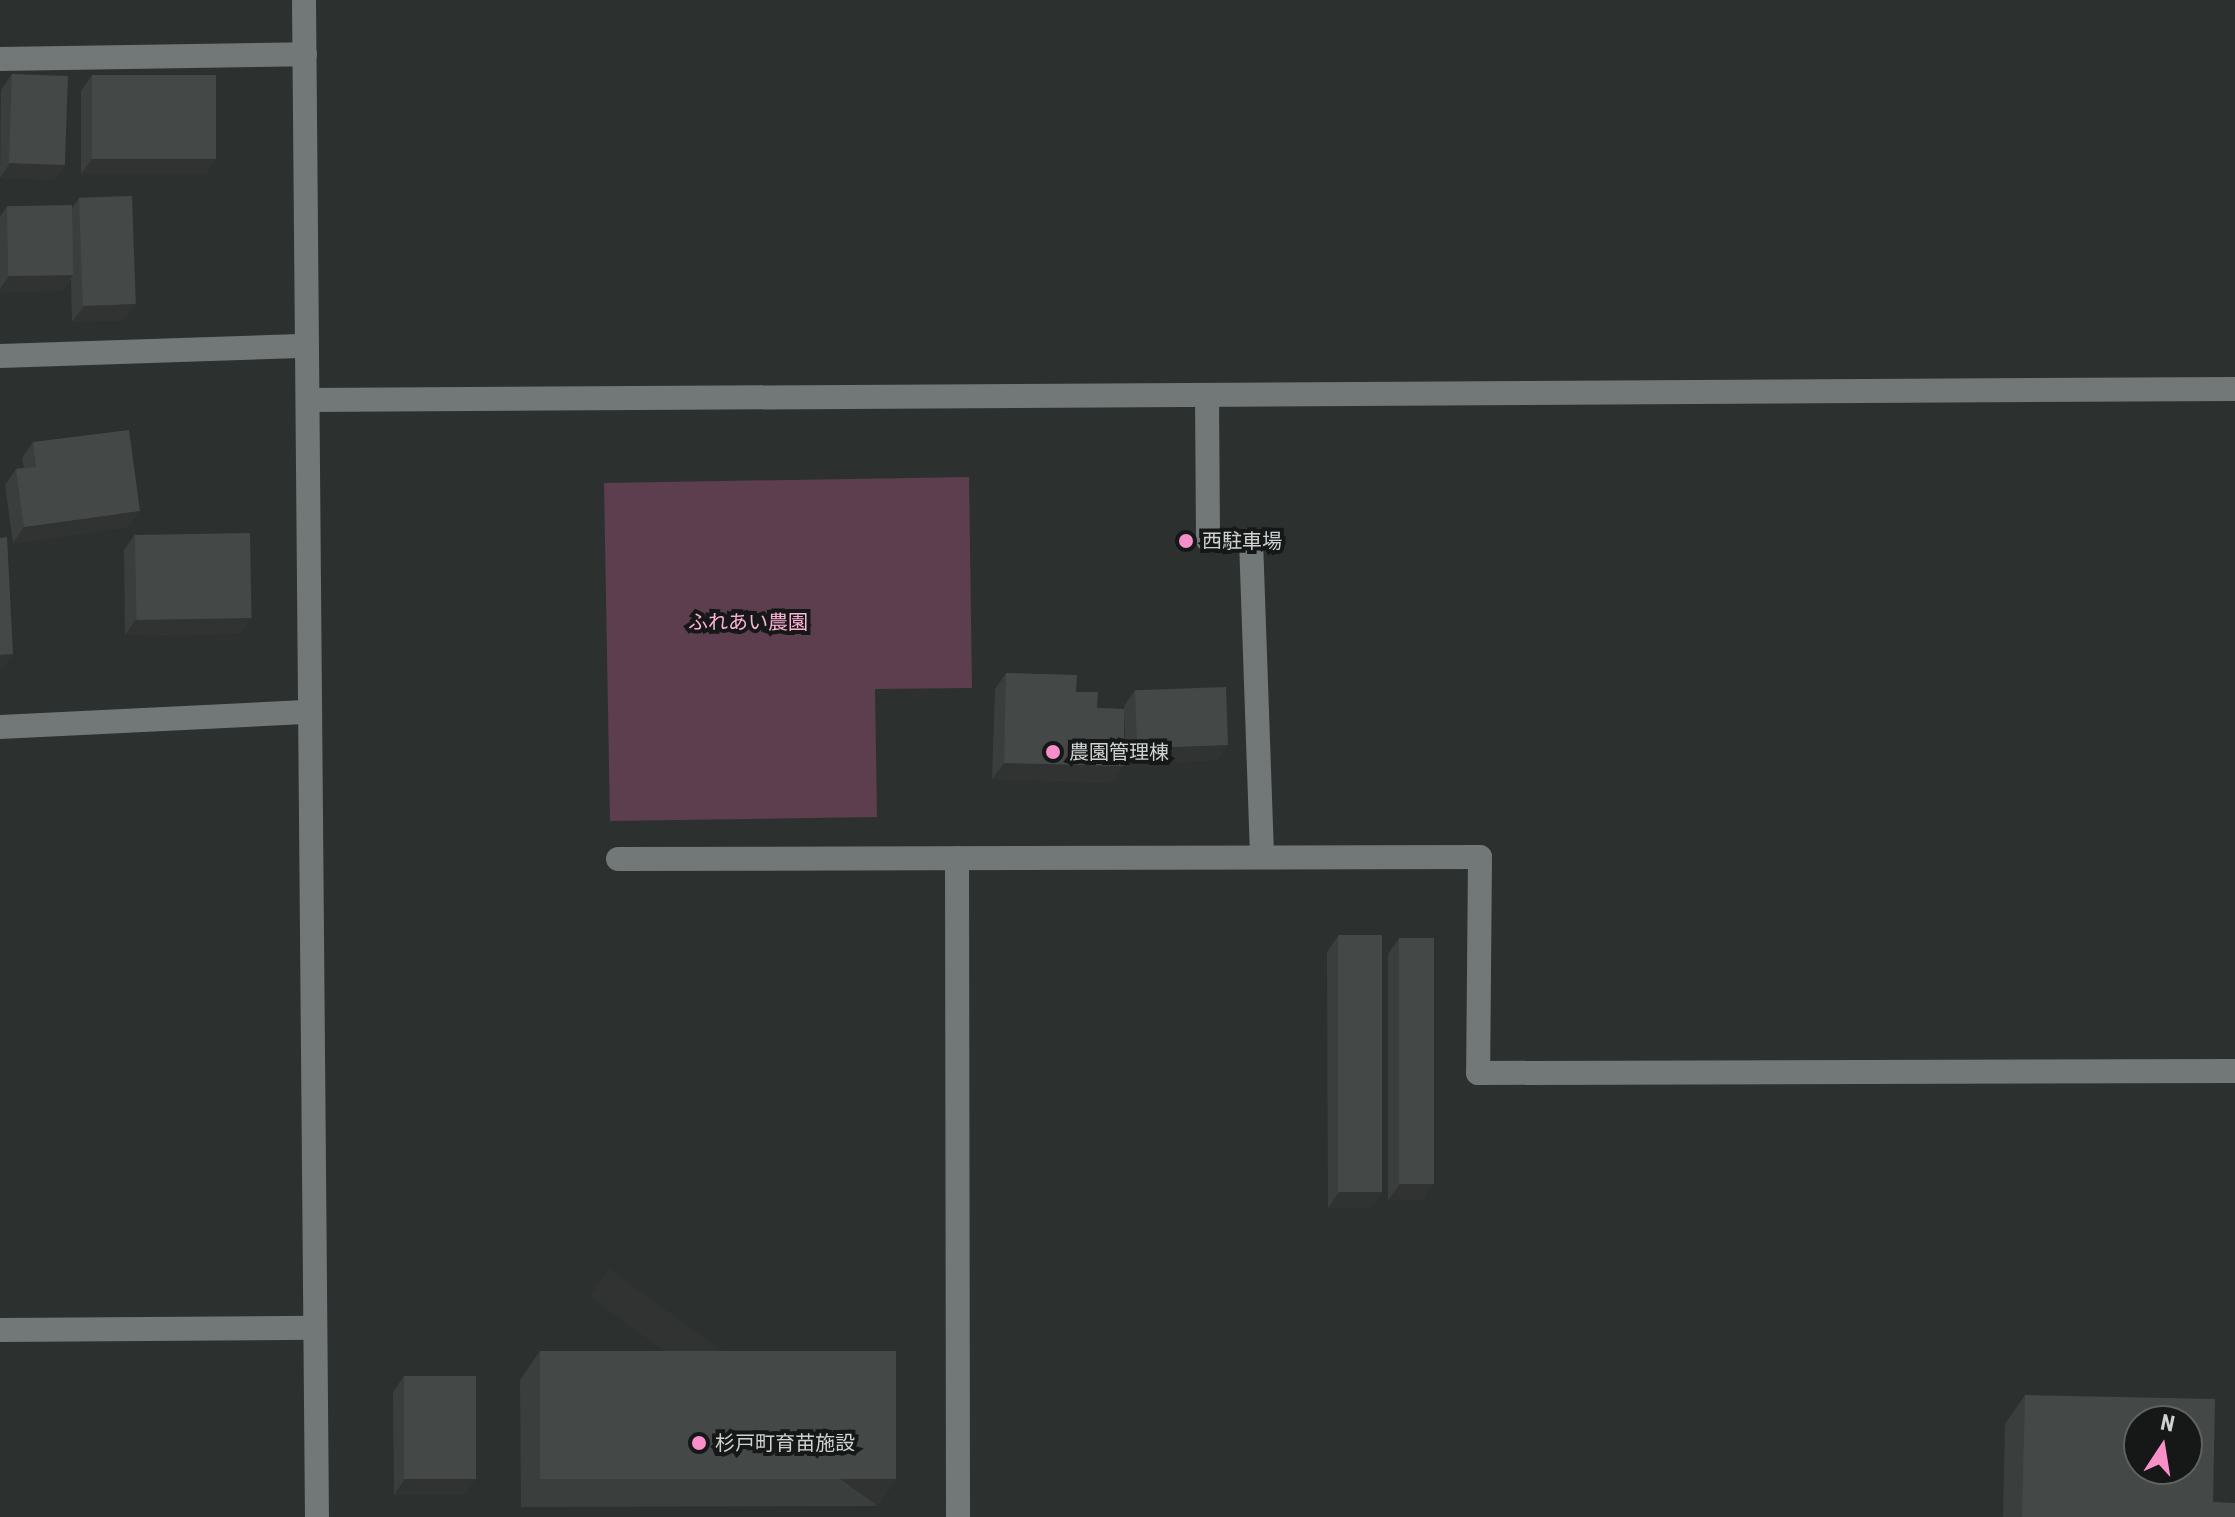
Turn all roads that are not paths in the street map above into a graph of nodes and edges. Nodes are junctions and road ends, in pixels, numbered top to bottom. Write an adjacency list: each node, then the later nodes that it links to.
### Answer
1 (304, 0): 2 (street)
2 (305, 54): 3 (street); 4 (street)
3 (0, 59)
4 (307, 346): 5 (street); 8 (street)
5 (0, 356)
6 (2235, 389): 7 (street)
7 (1207, 395): 8 (street); 9 (street)
8 (308, 400): 11 (street)
9 (1208, 540)
10 (1251, 540): 13 (street)
11 (310, 712): 12 (street); 17 (street)
12 (0, 727)
13 (1262, 857): 14 (street); 16 (street)
14 (957, 858): 15 (street); 20 (street)
15 (618, 859)
16 (2235, 1071)
17 (315, 1328): 18 (street); 19 (street)
18 (0, 1330)
19 (317, 1517)
20 (958, 1517)

